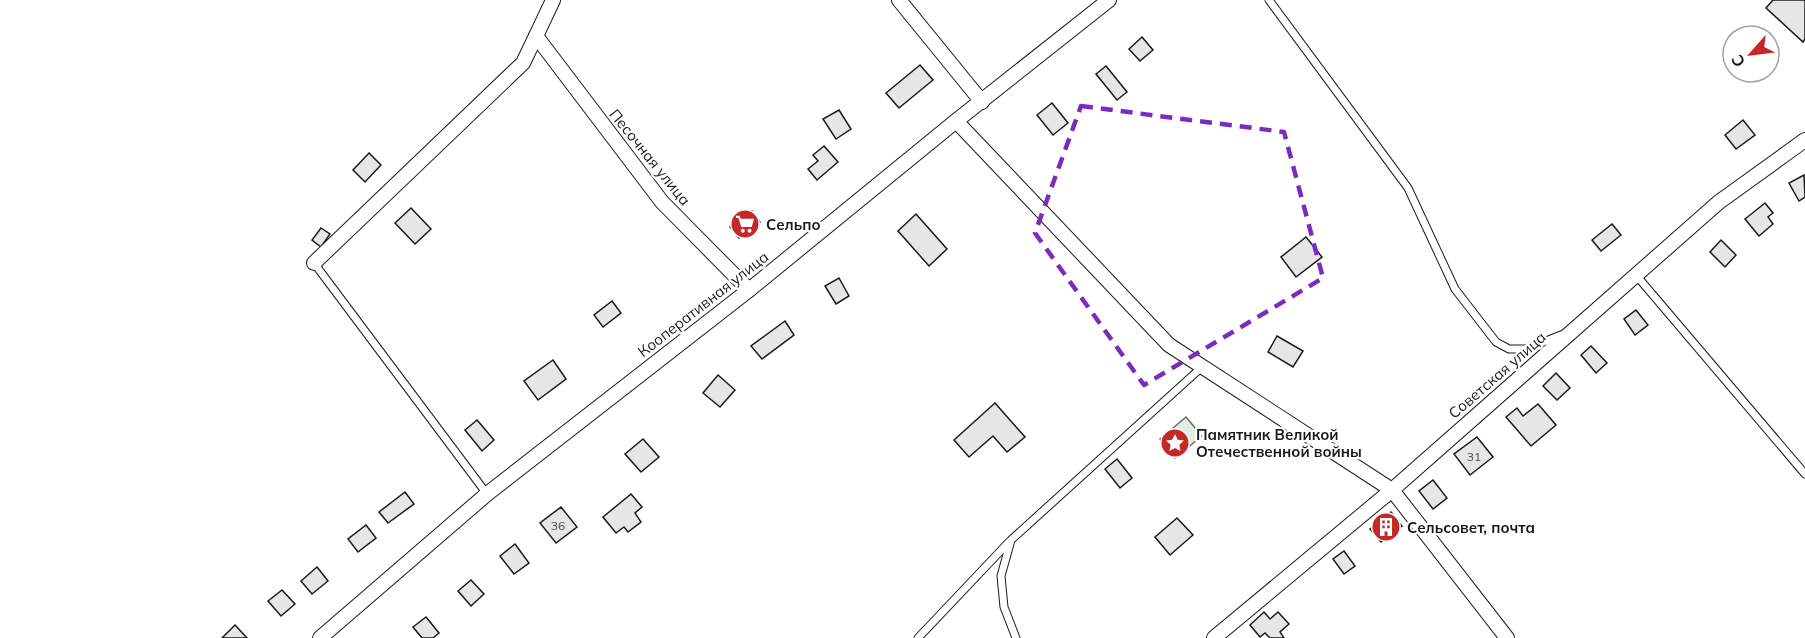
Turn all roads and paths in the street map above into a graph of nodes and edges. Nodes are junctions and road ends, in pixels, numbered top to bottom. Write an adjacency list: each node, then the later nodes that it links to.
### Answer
1 (553, 0): 5 (street)
2 (899, 0): 6 (street)
3 (1109, 0): 6 (street, Кооперативная улица)
4 (1269, 0): 12 (lane)
5 (536, 36): 9 (street); 11 (street, Песочная улица)
6 (982, 102): 7 (street, Кооперативная улица)
7 (956, 121): 11 (street, Кооперативная улица); 13 (street)
8 (1805, 140): 10 (street, Советская улица)
9 (314, 263): 16 (lane)
10 (1636, 275): 12 (street, Советская улица); 14 (lane)
11 (749, 290): 16 (street, Кооперативная улица)
12 (1572, 331): 15 (street, Советская улица)
13 (1202, 367): 15 (street); 17 (lane)
14 (1805, 474)
15 (1392, 490): 21 (street, Советская улица); 22 (street)
16 (487, 494): 18 (street, Кооперативная улица)
17 (1011, 540): 19 (lane); 20 (lane)
18 (320, 638)
19 (918, 638)
20 (1016, 638)
21 (1214, 638)
22 (1508, 638)

